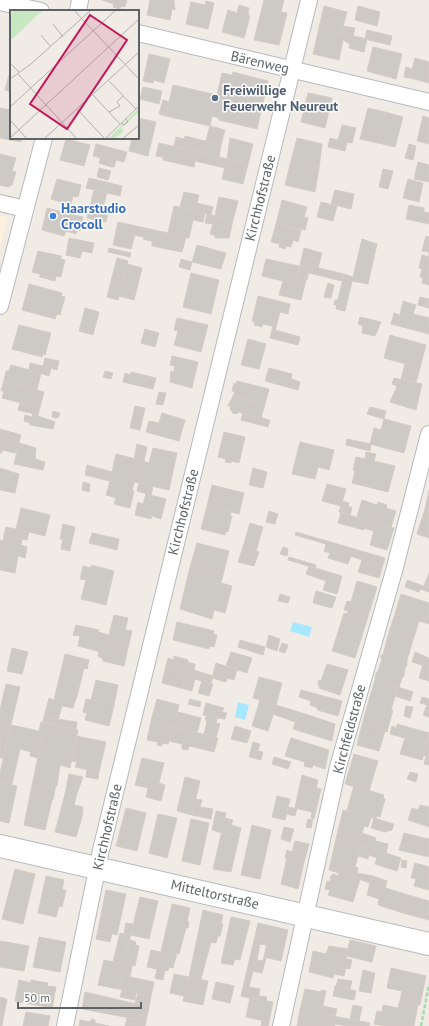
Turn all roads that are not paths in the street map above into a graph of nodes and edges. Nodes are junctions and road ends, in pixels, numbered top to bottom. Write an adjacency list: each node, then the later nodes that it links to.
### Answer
1 (80, 0): 5 (street)
2 (309, 0): 7 (street, Kirchhofstraße)
3 (0, 2): 4 (street)
4 (36, 10)
5 (78, 10)
6 (139, 33): 7 (street, Bärenweg)
7 (291, 69): 8 (street, Bärenweg); 15 (street, Kirchhofstraße)
8 (429, 102)
9 (44, 139): 11 (street)
10 (0, 203): 11 (street)
11 (25, 209): 12 (street)
12 (0, 306)
13 (429, 434): 16 (street, Kirchfeldstraße)
14 (0, 846): 15 (street, Mitteltorstraße)
15 (97, 868): 16 (street, Mitteltorstraße); 18 (street, Kirchhofstraße)
16 (305, 915): 17 (street, Mitteltorstraße); 19 (street, Kirchfeldstraße)
17 (429, 944)
18 (65, 1026)
19 (281, 1026)

